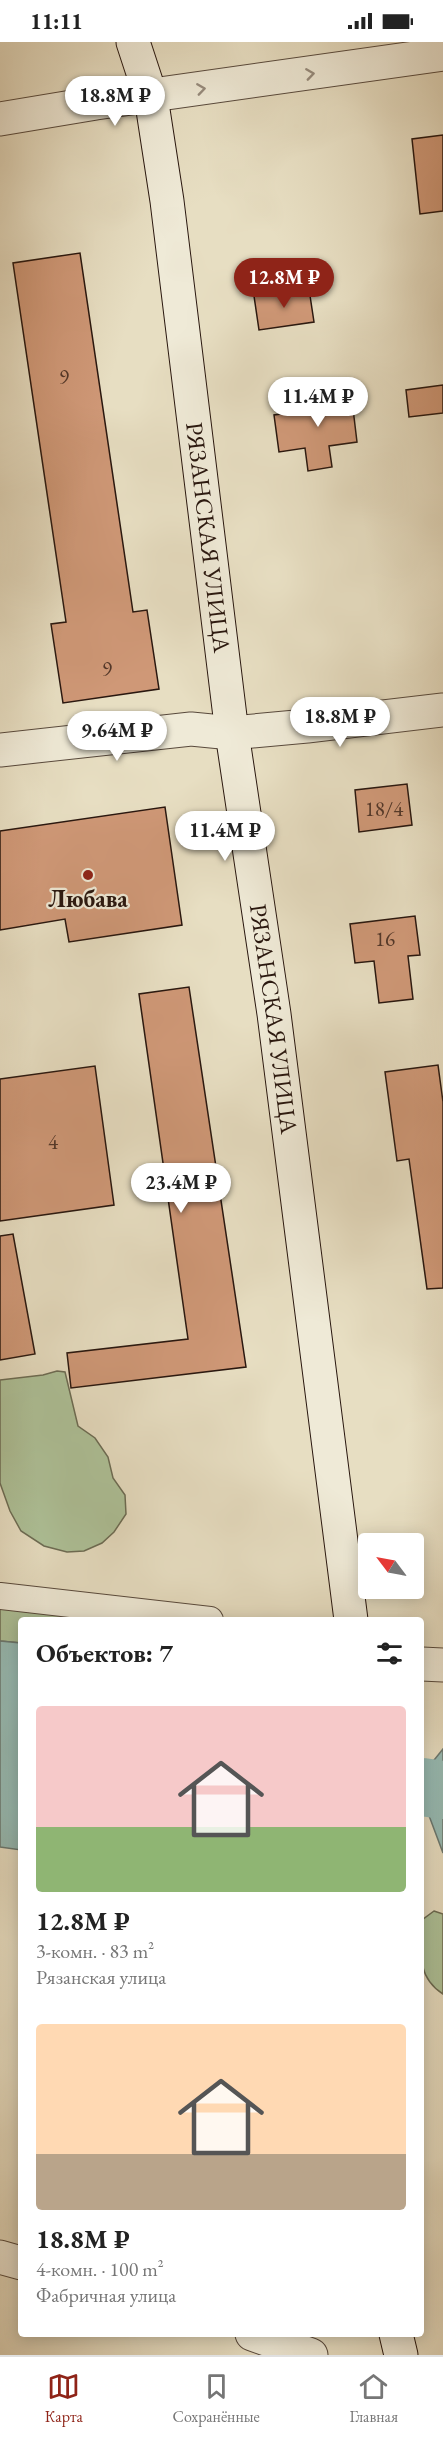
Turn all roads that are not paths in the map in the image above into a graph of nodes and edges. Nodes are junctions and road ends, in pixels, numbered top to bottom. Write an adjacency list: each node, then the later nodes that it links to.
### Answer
1 (134, 42): 4 (main road, РЯЗАНСКАЯ УЛИЦА)
2 (156, 42): 4 (main road, РЯЗАНСКАЯ УЛИЦА)
3 (443, 54): 4 (main road, one-way to 3)
4 (151, 97): 5 (main road); 7 (main road, РЯЗАНСКАЯ УЛИЦА)
5 (0, 119)
6 (443, 710): 7 (main road)
7 (232, 733): 8 (main road); 11 (main road, РЯЗАНСКАЯ УЛИЦА)
8 (0, 750)
9 (0, 1596): 10 (street)
10 (184, 1617)
11 (351, 1617)
12 (424, 1664): 13 (main road)
13 (443, 1665)
14 (0, 2257): 15 (main road)
15 (18, 2262)
16 (260, 2337): 18 (main road)
17 (397, 2337): 19 (main road)
18 (311, 2355)
19 (401, 2355)

